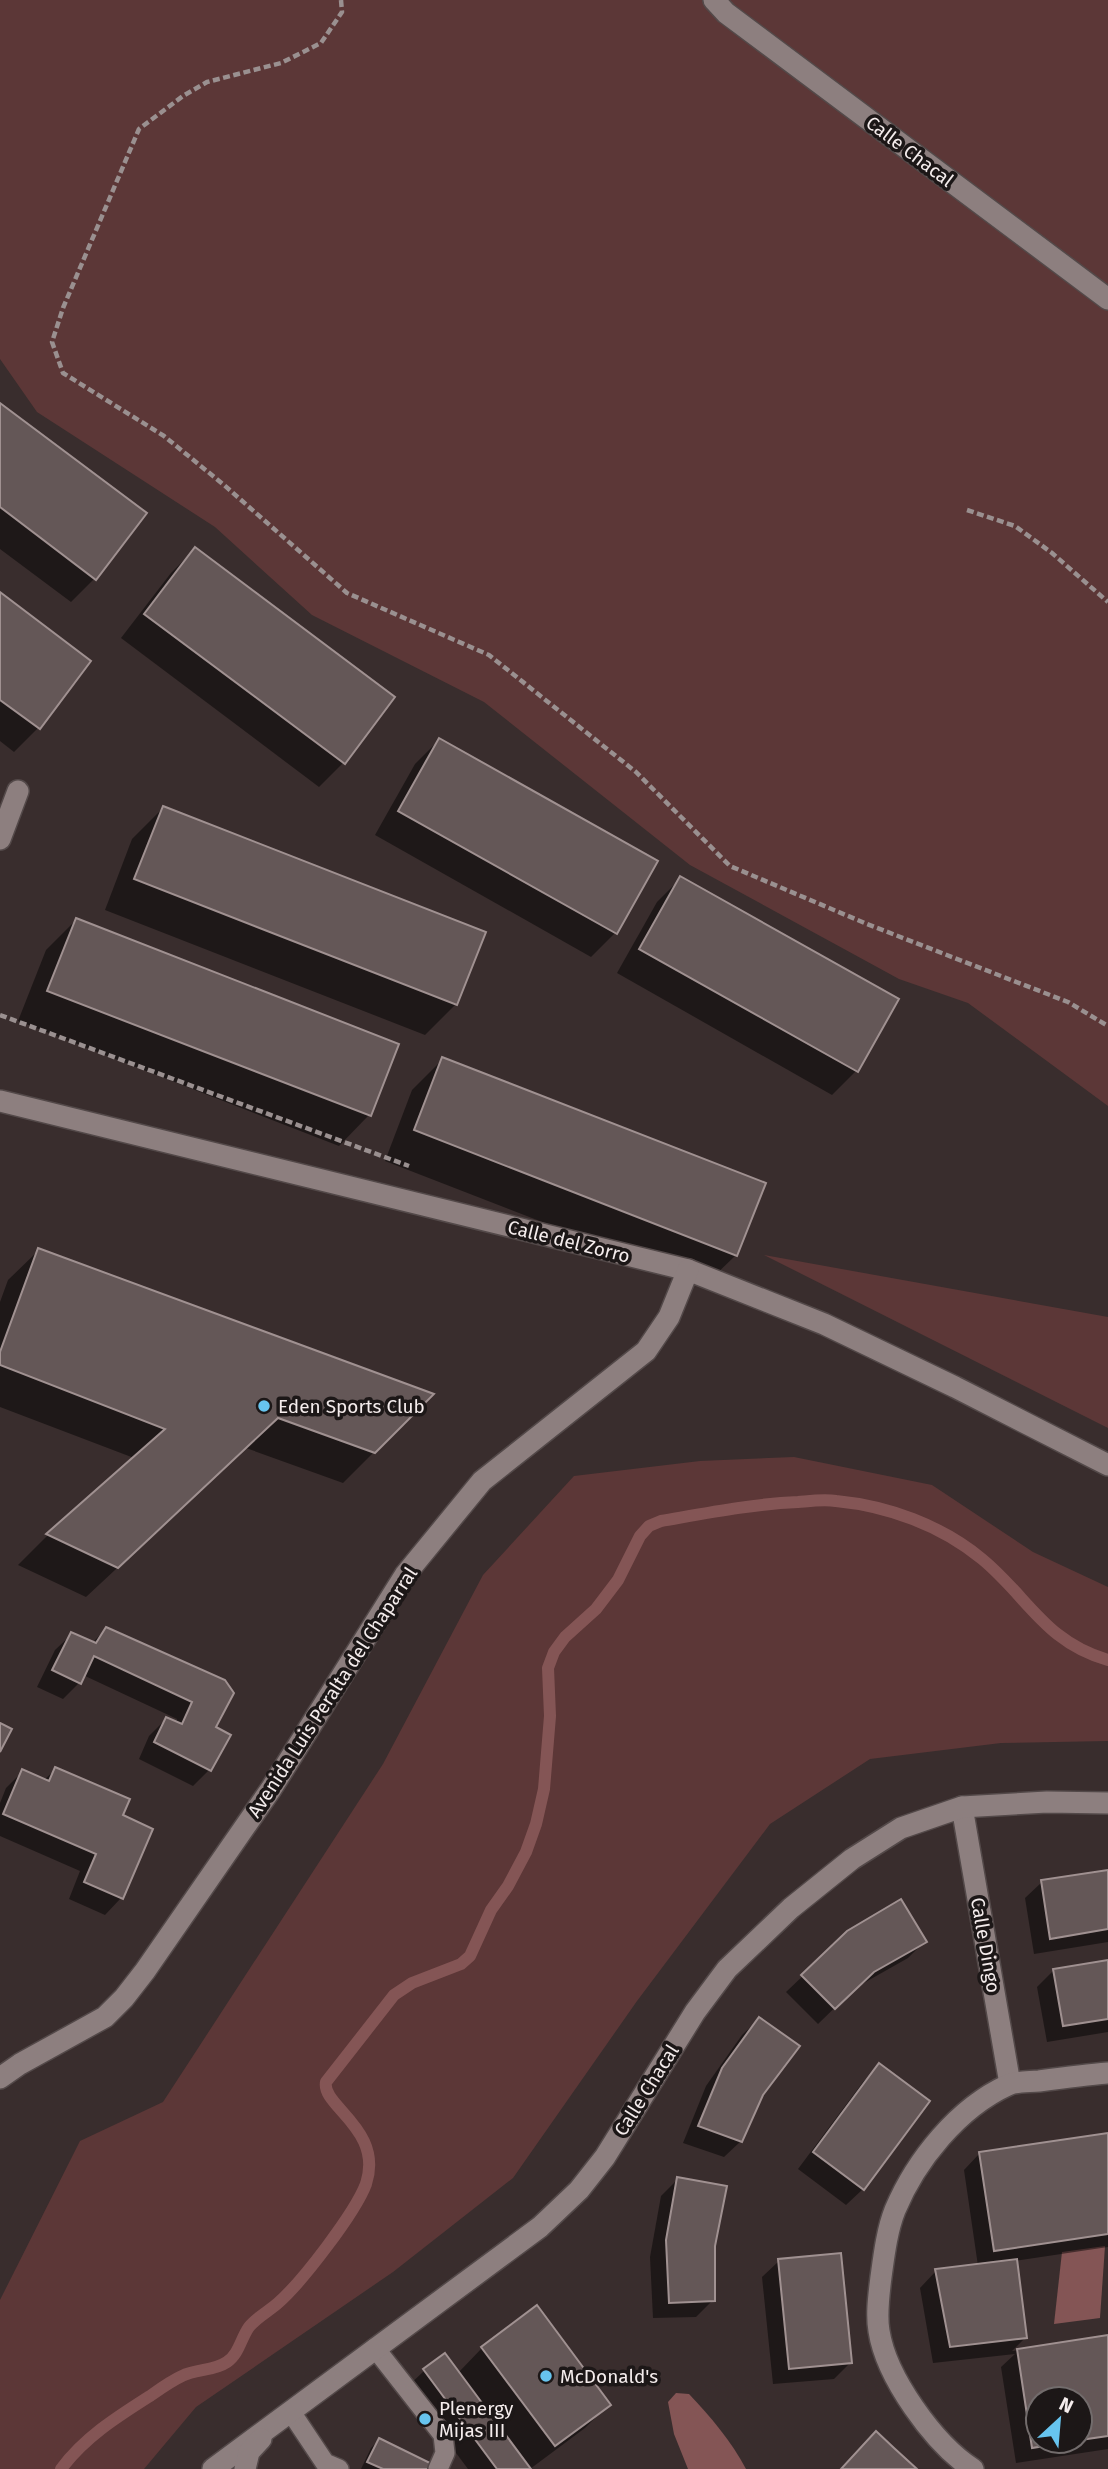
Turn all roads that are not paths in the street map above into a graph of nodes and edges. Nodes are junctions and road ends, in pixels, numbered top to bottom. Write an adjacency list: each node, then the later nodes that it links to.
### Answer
1 (714, 0): 2 (street, Calle Chacal)
2 (1108, 299)
3 (18, 791): 4 (street)
4 (0, 839)
5 (0, 1101): 6 (street, Calle del Zorro)
6 (688, 1270): 7 (street, Calle del Zorro); 11 (street, Avenida Luis Peralta del Chaparral)
7 (1108, 1465)
8 (1108, 1803): 9 (street, Calle Chacal)
9 (962, 1807): 12 (street, Calle Dingo); 13 (street, Calle Chacal)
10 (1108, 2073): 12 (street)
11 (0, 2078)
12 (1010, 2084): 20 (street)
13 (375, 2348): 14 (street, Calle Chacal); 19 (lane)
14 (290, 2412): 15 (street, Calle Chacal); 18 (lane)
15 (271, 2426): 16 (street, Calle Chacal); 17 (street)
16 (213, 2469)
17 (245, 2469)
18 (339, 2469)
19 (438, 2469)
20 (973, 2469)

